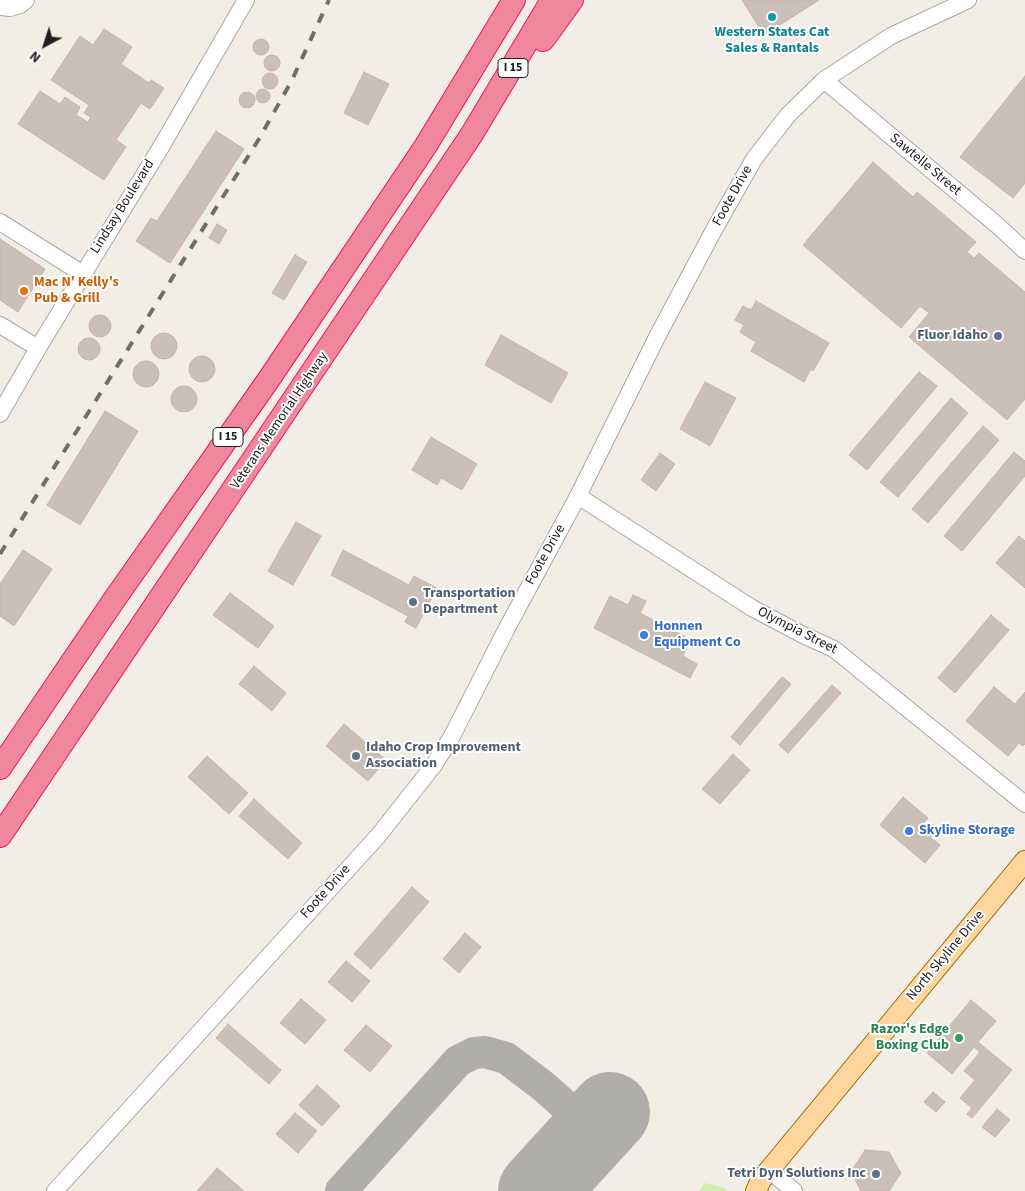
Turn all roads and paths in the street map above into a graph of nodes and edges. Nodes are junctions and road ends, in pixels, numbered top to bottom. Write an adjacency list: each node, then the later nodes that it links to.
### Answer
1 (26, 0): 8 (street)
2 (246, 0): 14 (street, Lindsay Boulevard)
3 (506, 0): 9 (highway)
4 (514, 0): 9 (highway, I 15)
5 (552, 0): 11 (highway, Veterans Memorial Highway / I 15)
6 (572, 0): 11 (highway)
7 (968, 0): 10 (street, Foote Drive)
8 (0, 7)
9 (480, 55): 19 (highway, I 15)
10 (824, 80): 13 (street, Sawtelle Street); 18 (street, Foote Drive)
11 (472, 134): 21 (highway, Veterans Memorial Highway / I 15)
12 (0, 222): 14 (street)
13 (1025, 251)
14 (83, 274): 16 (street, Lindsay Boulevard)
15 (0, 325): 16 (street)
16 (38, 348): 17 (street, Lindsay Boulevard)
17 (0, 414)
18 (578, 496): 20 (street, Olympia Street); 24 (street, Foote Drive)
19 (0, 768)
20 (1025, 804)
21 (0, 836)
22 (1025, 861): 23 (main road, North Skyline Drive)
23 (769, 1170): 25 (main road, North Skyline Drive); 26 (street)
24 (55, 1191)
25 (756, 1191)
26 (794, 1191)

